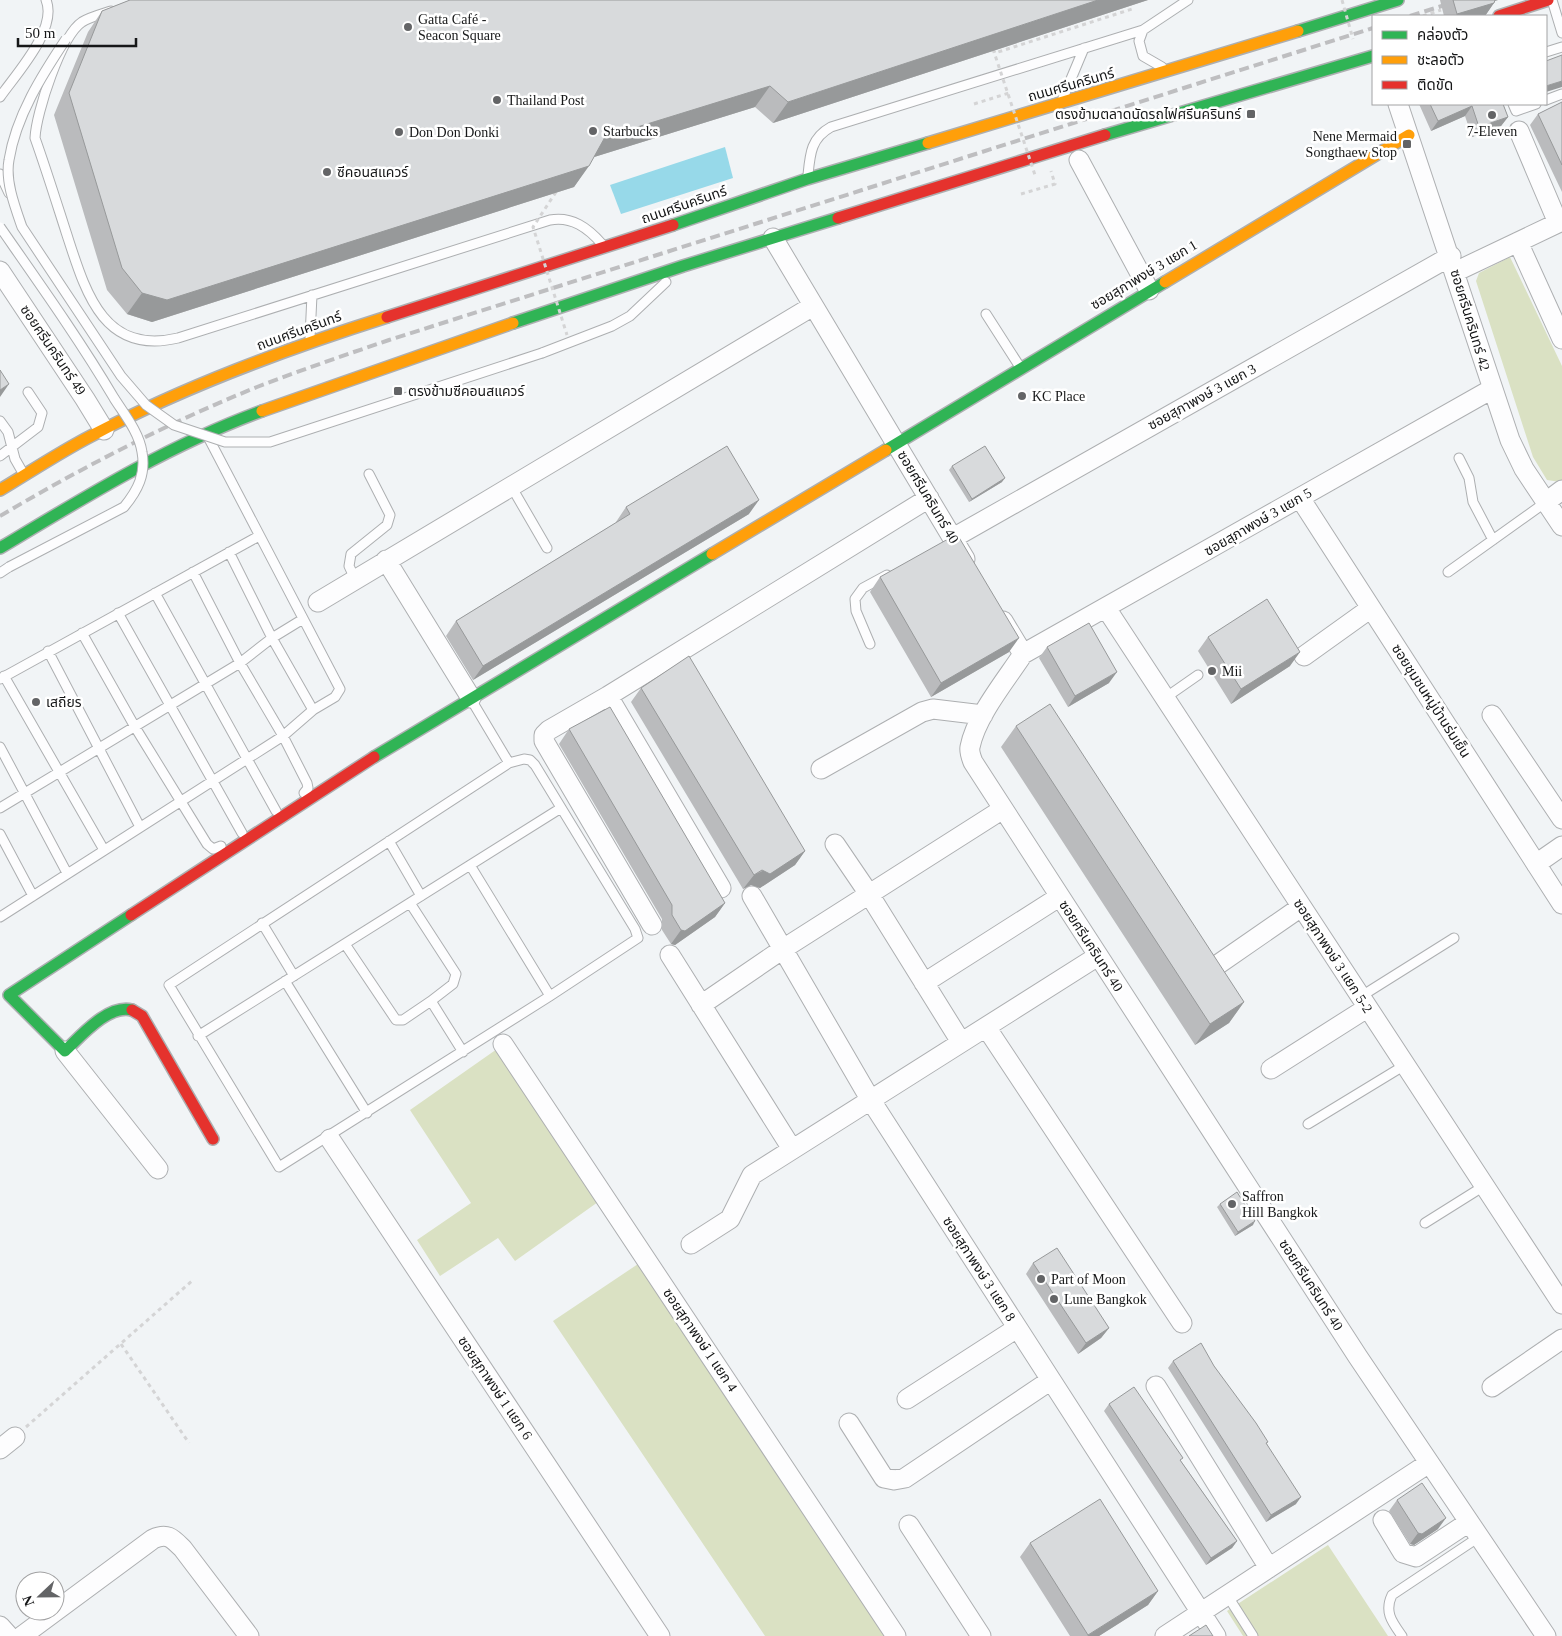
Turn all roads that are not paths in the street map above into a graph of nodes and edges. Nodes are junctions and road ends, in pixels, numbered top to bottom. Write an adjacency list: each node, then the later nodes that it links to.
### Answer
1 (46, 0): 17 (lane)
2 (1188, 0): 8 (lane)
3 (1548, 0): 7 (main road)
4 (1552, 0): 9 (lane)
5 (1394, 1): 15 (main road, ถนนศรีนครินทร์)
6 (122, 8): 10 (lane)
7 (1501, 15)
8 (1143, 30): 12 (lane); 15 (lane)
9 (1562, 33)
10 (66, 39): 28 (lane, bridge); 38 (lane)
11 (1562, 47): 13 (lane)
12 (1084, 48): 19 (lane); 27 (lane)
13 (1547, 52)
14 (1372, 56): 31 (main road)
15 (1172, 71): 19 (main road, ถนนศรีนครินทร์)
16 (1562, 94): 18 (lane)
17 (0, 97)
18 (1547, 100)
19 (1061, 104): 27 (main road, ถนนศรีนครินทร์)
20 (1398, 105): 24 (street, ซอยศรีนครินทร์ 42)
21 (1513, 105): 22 (lane)
22 (1533, 105)
23 (1519, 131): 29 (street)
24 (1409, 135): 34 (street, ซอยศรีนครินทร์ 42); 37 (main road, ซอยสุภาพงษ์ 3 แยก 1)
25 (1078, 160): 37 (street)
26 (0, 174): 28 (lane, bridge)
27 (807, 178): 33 (main road, ถนนศรีนครินทร์)
28 (13, 200): 35 (lane, bridge)
29 (1560, 222): 32 (street, ซอยสุภาพงษ์ 3 แยก 3)
30 (0, 227): 73 (lane, bridge)
31 (773, 238): 35 (main road); 39 (street, ซอยศรีนครินทร์ 40)
32 (1518, 242): 34 (street, ซอยสุภาพงษ์ 3 แยก 3); 41 (street)
33 (605, 247): 38 (lane); 42 (main road, ถนนศรีนครินทร์)
34 (1453, 264): 44 (street, ซอยศรีนครินทร์ 42); 63 (street, ซอยสุภาพงษ์ 3 แยก 3)
35 (683, 266): 48 (main road)
36 (0, 271): 47 (street, ซอยศรีนครินทร์ 49)
37 (1149, 290): 43 (main road, ซอยสุภาพงษ์ 3 แยก 1)
38 (312, 295): 42 (lane)
39 (813, 306): 49 (street, ซอยศรีนครินทร์ 40); 55 (street)
40 (986, 314): 43 (lane)
41 (1562, 339)
42 (309, 342): 47 (main road, ถนนศรีนครินทร์)
43 (1020, 367): 49 (main road, ซอยสุภาพงษ์ 3 แยก 1)
44 (1492, 389): 59 (street, ซอยสุภาพงษ์ 3 แยก 5); 60 (street, ซอยศรีนครินทร์ 42)
45 (28, 392): 50 (lane)
46 (0, 421): 50 (lane)
47 (104, 430): 54 (main road, ถนนศรีนครินทร์)
48 (206, 433): 62 (lane); 65 (main road)
49 (895, 442): 58 (street, ซอยศรีนครินทร์ 40); 95 (main road, ซอยสุภาพงษ์ 3 แยก 1)
50 (12, 447): 51 (lane); 54 (lane)
51 (0, 456)
52 (1459, 458): 64 (lane)
53 (369, 474): 74 (lane)
54 (24, 475): 56 (main road, ถนนศรีนครินทร์)
55 (511, 486): 66 (lane); 68 (street)
56 (0, 490)
57 (1562, 490): 60 (street)
58 (929, 498): 63 (street, ซอยศรีนครินทร์ 40); 85 (street)
59 (1300, 498): 78 (street, ซอยสุภาพงษ์ 3 แยก 5); 79 (street, ซอยชุมชนหมู่บ้านร่มเย็น)
60 (1546, 502): 61 (street, ซอยศรีนครินทร์ 42); 64 (lane)
61 (1562, 526)
62 (258, 536): 67 (lane); 81 (lane)
63 (949, 540): 70 (street, ซอยศรีนครินทร์ 40)
64 (1494, 540): 72 (lane)
65 (0, 548)
66 (548, 548)
67 (230, 552): 71 (lane); 83 (lane)
68 (386, 560): 74 (street); 95 (street)
69 (898, 569): 84 (lane)
70 (973, 571)
71 (193, 572): 75 (lane); 89 (lane)
72 (1448, 572)
73 (0, 573)
74 (355, 579): 76 (street)
75 (155, 593): 80 (lane); 93 (lane)
76 (318, 602)
77 (993, 604): 87 (street)
78 (1106, 608): 87 (street, ซอยสุภาพงษ์ 3 แยก 5); 96 (street, ซอยสุภาพงษ์ 3 แยก 5-2)
79 (1371, 608): 88 (street); 124 (street, ซอยชุมชนหมู่บ้านร่มเย็น)
80 (118, 613): 82 (lane); 97 (lane)
81 (303, 619): 83 (lane); 98 (lane)
82 (82, 632): 86 (lane); 101 (lane)
83 (272, 638): 89 (lane); 98 (lane)
84 (870, 644)
85 (683, 649): 90 (street); 94 (street)
86 (48, 651): 92 (lane); 104 (lane)
87 (1023, 654): 99 (street, ซอยศรีนครินทร์ 40)
88 (1304, 656)
89 (240, 663): 93 (lane); 102 (lane)
90 (693, 666)
91 (1198, 675): 96 (lane)
92 (2, 678): 108 (lane)
93 (207, 683): 97 (lane); 105 (lane)
94 (608, 696): 127 (street); 138 (street)
95 (471, 698): 106 (lane); 156 (main road, ซอยสุภาพงษ์ 3 แยก 1)
96 (1165, 698): 135 (street, ซอยสุภาพงษ์ 3 แยก 5-2)
97 (169, 706): 101 (lane); 109 (lane)
98 (313, 710): 102 (lane)
99 (983, 715): 107 (street); 114 (street, ซอยศรีนครินทร์ 40)
100 (1492, 715): 116 (street)
101 (135, 726): 104 (lane); 111 (lane)
102 (283, 736): 105 (lane); 115 (lane)
103 (0, 747): 110 (lane)
104 (100, 748): 108 (lane); 117 (lane)
105 (246, 759): 109 (lane); 115 (lane)
106 (509, 763): 113 (lane); 120 (lane)
107 (821, 769)
108 (58, 773): 110 (lane); 123 (lane)
109 (212, 781): 111 (lane); 118 (lane)
110 (26, 792): 112 (lane); 126 (lane)
111 (179, 802): 117 (lane); 118 (lane)
112 (0, 808)
113 (561, 808): 125 (lane); 148 (lane)
114 (1003, 809): 128 (street); 132 (street, ซอยศรีนครินทร์ 40)
115 (276, 811): 118 (lane)
116 (1562, 819)
117 (140, 827): 123 (lane)
118 (242, 832)
119 (0, 834): 129 (lane)
120 (388, 841): 130 (lane); 137 (lane)
121 (835, 844): 128 (street)
122 (1562, 846): 124 (street)
123 (104, 850): 126 (lane)
124 (1536, 864): 134 (street, ซอยชุมชนหมู่บ้านร่มเย็น)
125 (470, 865): 130 (lane); 148 (lane)
126 (68, 873): 129 (lane)
127 (721, 888)
128 (869, 894): 141 (street); 147 (street)
129 (33, 896): 136 (lane)
130 (421, 896): 133 (lane)
131 (752, 896): 141 (street, ซอยสุภาพงษ์ 3 แยก 8)
132 (1059, 897): 143 (street, ซอยศรีนครินทร์ 40); 147 (street)
133 (410, 903): 140 (lane); 149 (lane)
134 (1562, 904)
135 (1301, 907): 144 (street); 150 (street, ซอยสุภาพงษ์ 3 แยก 5-2)
136 (1, 915)
137 (262, 923): 145 (lane); 153 (lane)
138 (652, 925)
139 (1454, 938): 150 (lane)
140 (345, 944): 145 (lane); 149 (lane)
141 (783, 949): 151 (street); 160 (street, ซอยสุภาพงษ์ 3 แยก 8)
142 (670, 955): 151 (street)
143 (1098, 956): 152 (street); 181 (street, ซอยศรีนครินทร์ 40)
144 (1210, 970)
145 (294, 976): 146 (lane)
146 (285, 982): 153 (lane); 161 (lane)
147 (924, 983): 154 (street)
148 (550, 996): 157 (lane)
149 (431, 1001): 157 (lane)
150 (1363, 1003): 158 (street, ซอยสุภาพงษ์ 3 แยก 5-2); 159 (street)
151 (701, 1005): 165 (street)
152 (986, 1027): 154 (street); 171 (street)
153 (198, 1036): 163 (lane)
154 (961, 1042): 160 (street)
155 (503, 1044): 193 (street, ซอยสุภาพงษ์ 1 แยก 4)
156 (65, 1051): 164 (main road); 166 (street)
157 (463, 1052): 161 (lane)
158 (1405, 1065): 162 (lane); 167 (street, ซอยสุภาพงษ์ 3 แยก 5-2)
159 (1271, 1069)
160 (870, 1099): 165 (street); 172 (street, ซอยสุภาพงษ์ 3 แยก 8)
161 (367, 1113): 163 (lane)
162 (1308, 1124)
163 (330, 1138): 192 (street, ซอยสุภาพงษ์ 1 แยก 6)
164 (213, 1139)
165 (792, 1149): 169 (street)
166 (158, 1168)
167 (1484, 1186): 168 (lane); 170 (street, ซอยสุภาพงษ์ 3 แยก 5-2)
168 (1425, 1223)
169 (691, 1244)
170 (1562, 1304)
171 (1182, 1323)
172 (1017, 1328): 174 (street, ซอยสุภาพงษ์ 3 แยก 8); 177 (street)
173 (1562, 1339): 176 (street)
174 (1051, 1380): 178 (street); 187 (street, ซอยสุภาพงษ์ 3 แยก 8)
175 (1156, 1386): 185 (street)
176 (1492, 1387)
177 (907, 1399)
178 (849, 1423)
179 (15, 1437): 180 (street)
180 (0, 1449)
181 (1429, 1463): 184 (street, ซอยศรีนครินทร์ 40); 185 (street)
182 (1383, 1520): 184 (street)
183 (909, 1525): 194 (street)
184 (1474, 1530): 198 (lane); 199 (street, ซอยศรีนครินทร์ 40)
185 (1269, 1568): 186 (street)
186 (1227, 1595): 187 (street); 197 (lane)
187 (1200, 1613): 195 (street); 196 (street, ซอยสุภาพงษ์ 3 แยก 8)
188 (0, 1626): 189 (street)
189 (9, 1636)
190 (22, 1636): 191 (street)
191 (249, 1636)
192 (660, 1636)
193 (896, 1636)
194 (981, 1636)
195 (1165, 1636)
196 (1216, 1636)
197 (1253, 1636)
198 (1402, 1636)
199 (1546, 1636)

